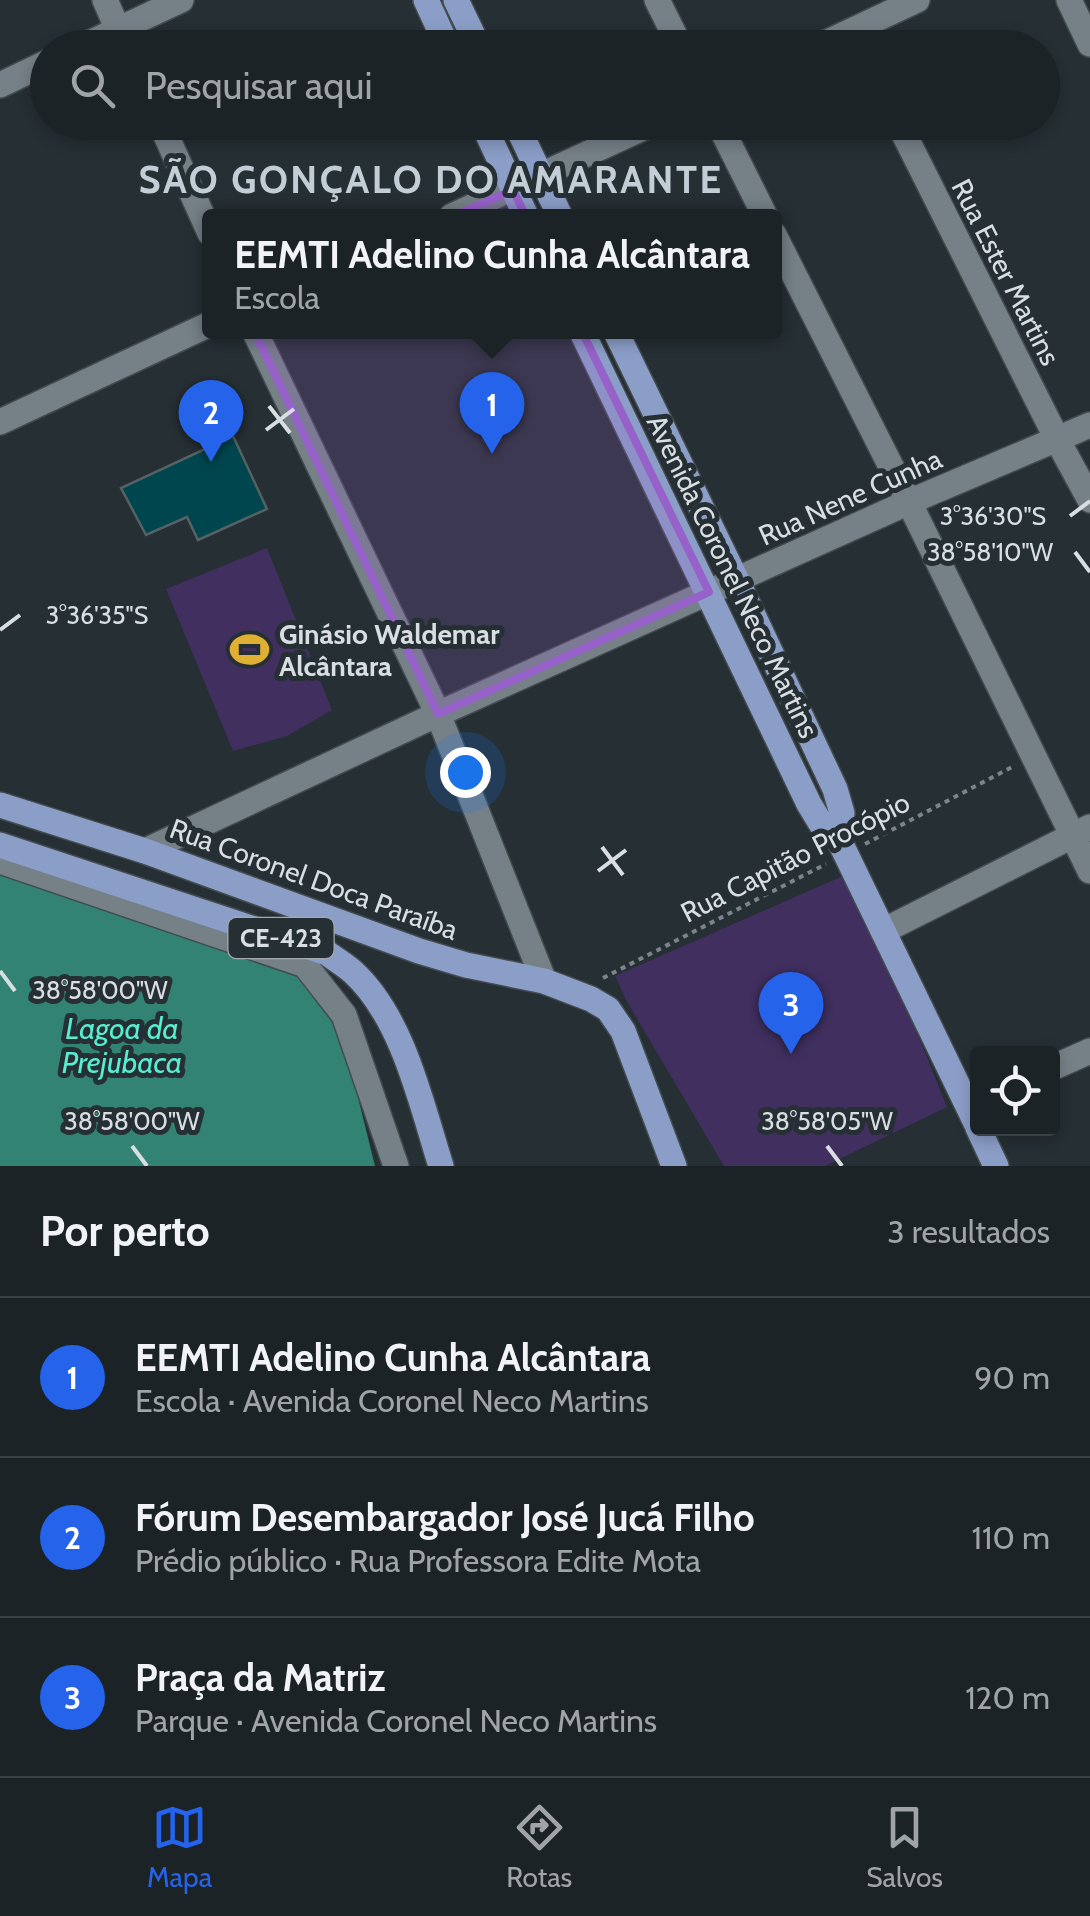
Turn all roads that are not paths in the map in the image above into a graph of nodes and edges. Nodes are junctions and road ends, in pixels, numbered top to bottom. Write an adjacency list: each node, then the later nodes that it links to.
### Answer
1 (105, 0): 8 (street)
2 (182, 0): 9 (street)
3 (426, 0): 10 (main road)
4 (456, 0): 11 (main road)
5 (657, 0): 12 (street)
6 (917, 0): 13 (street)
7 (1069, 0): 14 (street)
8 (118, 30)
9 (135, 30)
10 (440, 30)
11 (470, 30)
12 (671, 30)
13 (870, 30)
14 (1090, 44)
15 (30, 71): 16 (street)
16 (0, 85)
17 (168, 140): 29 (street)
18 (490, 140): 24 (main road)
19 (524, 140): 23 (main road)
20 (618, 140): 23 (street)
21 (727, 140): 28 (street)
22 (907, 140): 37 (street, Rua Ester Martins)
23 (541, 177): 24 (street); 27 (main road)
24 (514, 190): 25 (street); 26 (main road)
25 (469, 209)
26 (523, 209)
27 (557, 209)
28 (762, 209)
29 (202, 215)
30 (782, 252): 39 (street)
31 (202, 328): 35 (street)
32 (258, 339): 42 (street)
33 (585, 339): 41 (main road, Avenida Coronel Neco Martins)
34 (619, 339): 40 (main road, Avenida Coronel Neco Martins)
35 (0, 422)
36 (1090, 425): 37 (street, Rua Nene Cunha)
37 (1058, 441): 38 (street, Rua Ester Martins); 39 (street, Rua Nene Cunha)
38 (1090, 500)
39 (909, 502): 40 (street, Rua Nene Cunha); 44 (street)
40 (737, 580): 41 (street, Rua Nene Cunha); 46 (main road, Avenida Coronel Neco Martins)
41 (708, 592): 42 (street, Rua Nene Cunha); 46 (main road, Avenida Coronel Neco Martins)
42 (438, 714): 47 (street, Rua Nene Cunha); 51 (street)
43 (0, 805): 47 (main road, Rua Coronel Doca Paraíba / CE-423)
44 (1081, 831): 49 (street); 50 (street)
45 (0, 846): 57 (main road, CE-423)
46 (842, 847): 50 (main road, Avenida Coronel Neco Martins)
47 (145, 851): 51 (main road, Rua Coronel Doca Paraíba / CE-423)
48 (0, 861): 56 (street)
49 (1090, 871)
50 (883, 931): 54 (main road, Avenida Coronel Neco Martins)
51 (544, 981): 58 (main road, Rua Coronel Doca Paraíba / CE-423)
52 (1090, 1050): 53 (street)
53 (1060, 1064)
54 (970, 1107)
55 (983, 1136): 59 (main road, Avenida Coronel Neco Martins)
56 (396, 1166)
57 (441, 1166)
58 (674, 1166)
59 (996, 1166)

